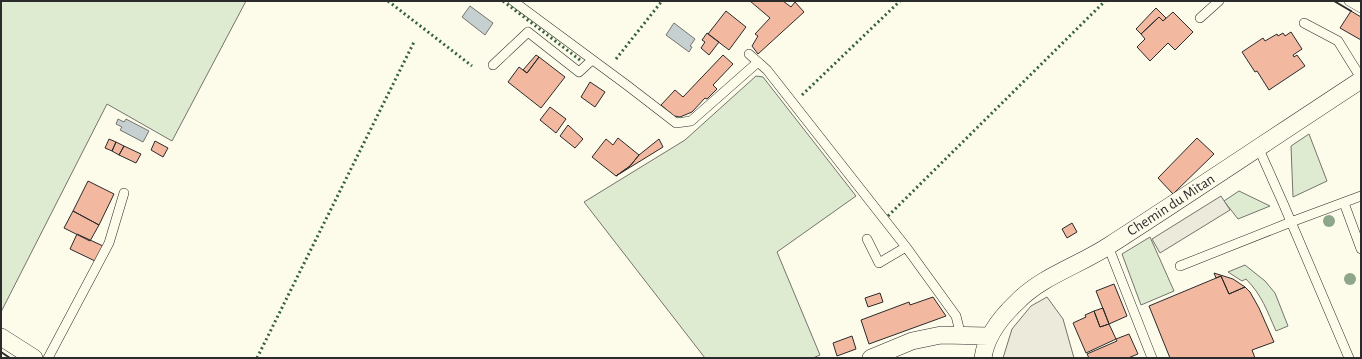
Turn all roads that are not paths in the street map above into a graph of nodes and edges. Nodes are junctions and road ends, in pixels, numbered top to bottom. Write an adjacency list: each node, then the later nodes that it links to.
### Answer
1 (513, 1): 8 (lane)
2 (1220, 1): 5 (lane)
3 (1349, 1): 4 (lane)
4 (1361, 8)
5 (1200, 18)
6 (1304, 23): 11 (lane)
7 (749, 54): 9 (lane)
8 (592, 60): 9 (lane); 10 (lane)
9 (758, 62): 19 (lane)
10 (493, 65)
11 (1361, 79): 12 (street, Chemin du Mitan)
12 (1258, 148): 16 (lane); 18 (street, Chemin du Mitan)
13 (124, 193): 26 (lane)
14 (1361, 196): 15 (lane)
15 (1344, 203): 16 (lane); 20 (lane)
16 (1291, 222): 21 (lane); 30 (lane)
17 (867, 239): 19 (lane)
18 (1108, 246): 23 (street, Chemin du Mitan); 29 (lane)
19 (906, 247): 22 (lane)
20 (1361, 249)
21 (1180, 266)
22 (961, 336): 23 (street); 27 (street)
23 (989, 336): 28 (street)
24 (1, 337): 25 (street)
25 (34, 358)
26 (48, 358)
27 (871, 358)
28 (983, 358)
29 (1152, 358)
30 (1349, 358)

